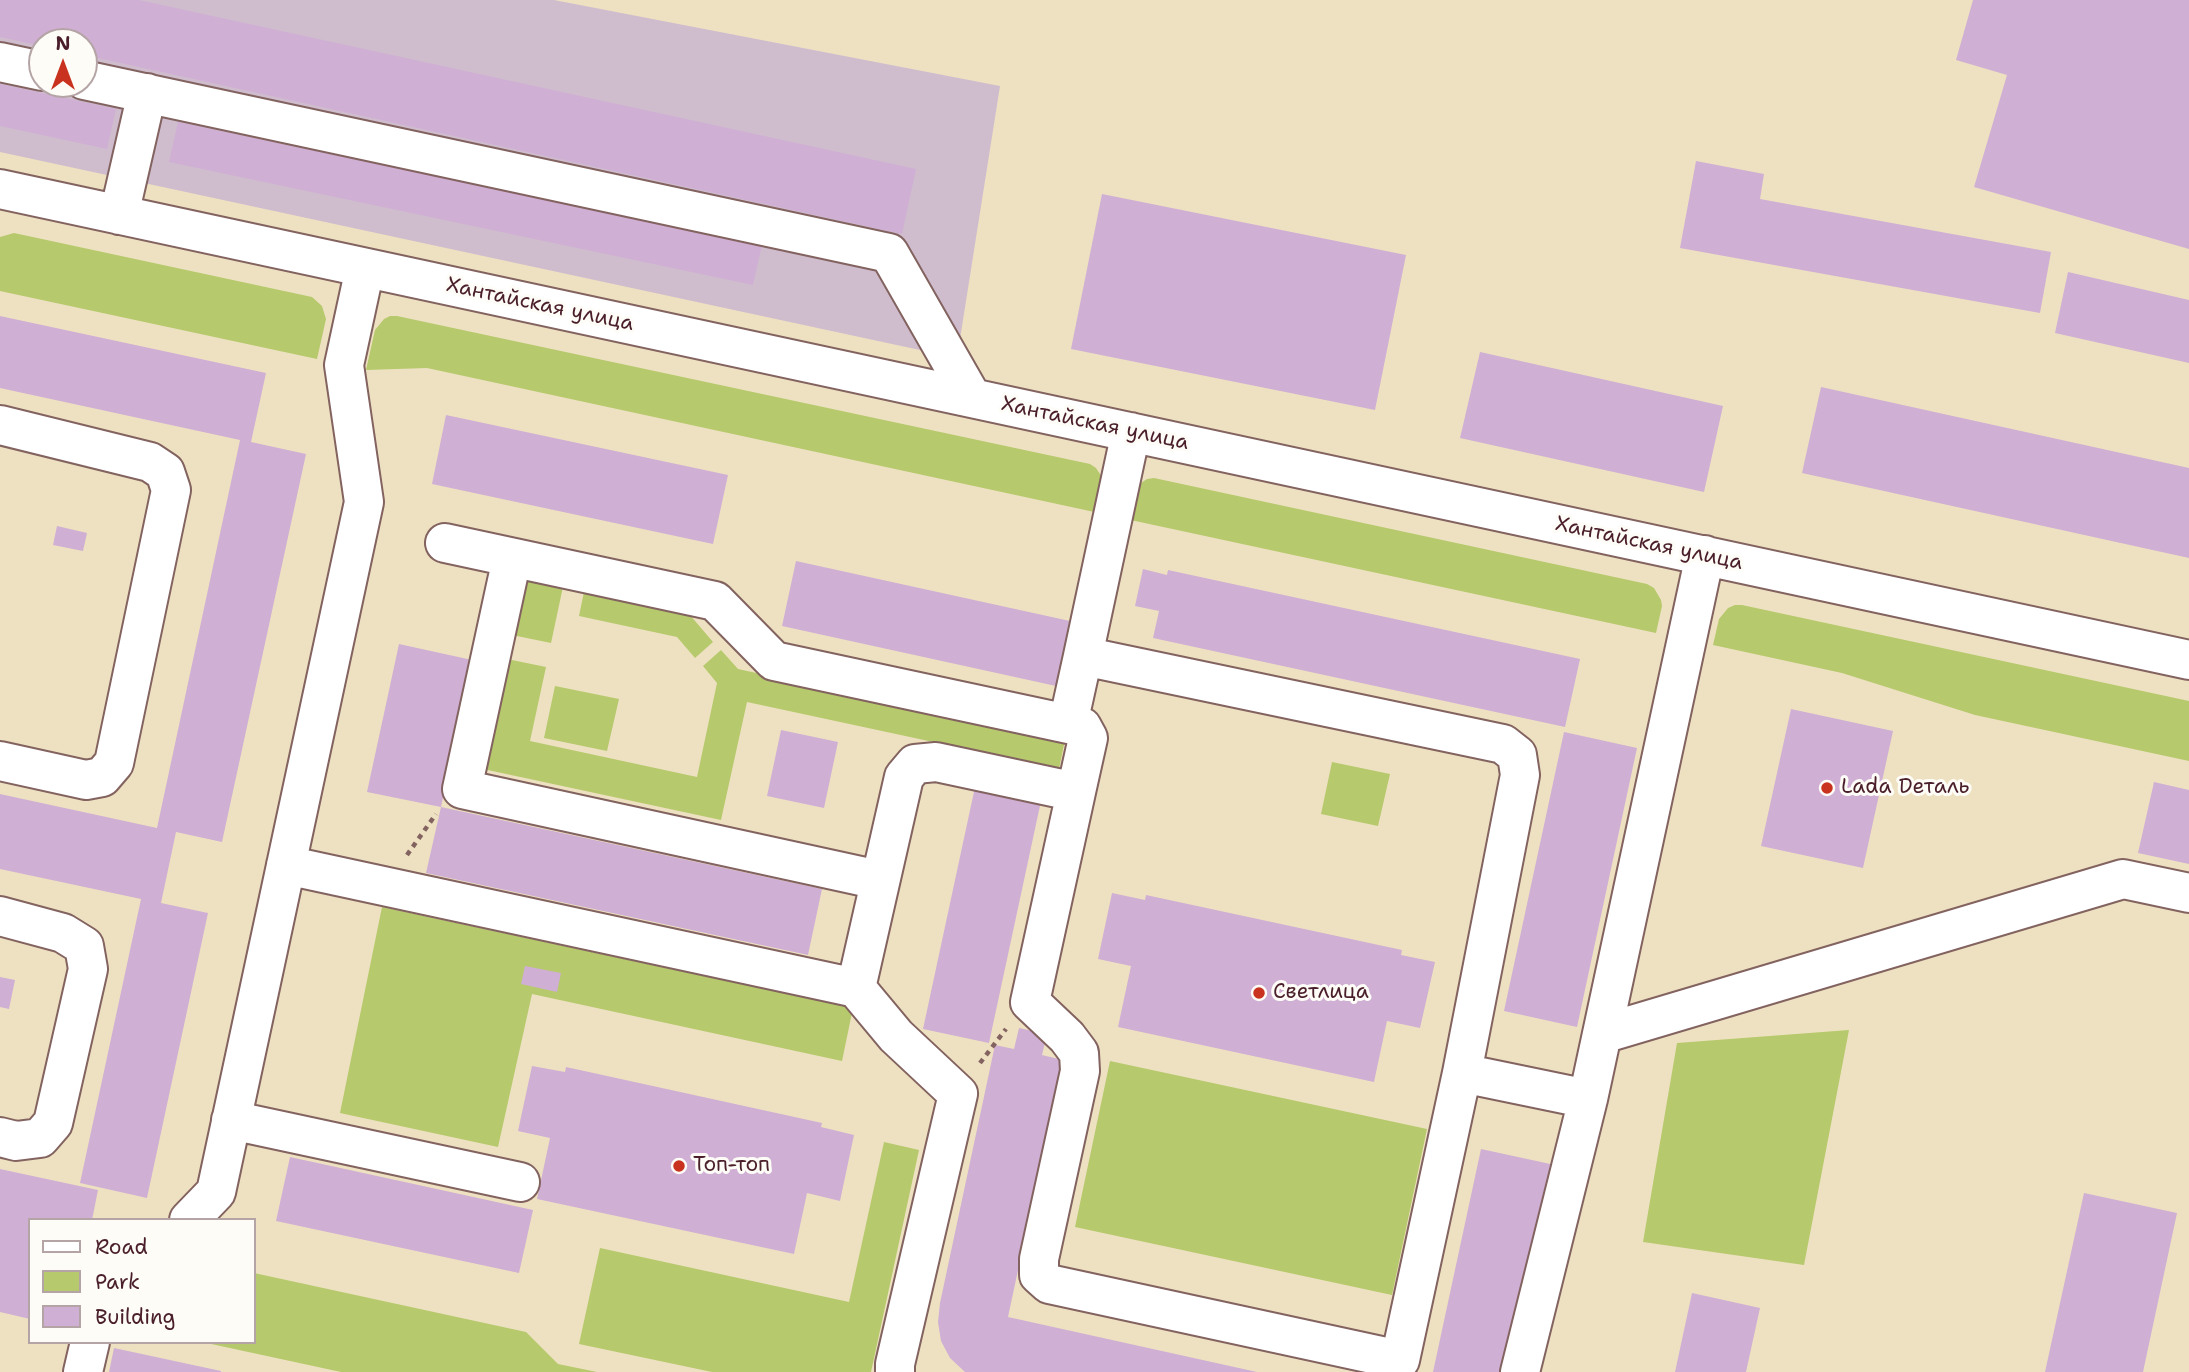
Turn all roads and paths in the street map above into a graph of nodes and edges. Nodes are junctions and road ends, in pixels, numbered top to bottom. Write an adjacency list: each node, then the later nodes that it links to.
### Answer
1 (0, 62): 2 (street)
2 (28, 68)
3 (98, 83): 4 (street)
4 (147, 93): 6 (street); 8 (street)
5 (0, 189): 6 (street, Хантайская улица)
6 (119, 215): 7 (street, Хантайская улица)
7 (365, 268): 8 (street, Хантайская улица); 20 (street)
8 (972, 398): 10 (street, Хантайская улица)
9 (0, 425): 17 (street)
10 (1131, 432): 12 (street, Хантайская улица); 14 (street)
11 (445, 544): 13 (street)
12 (1705, 555): 15 (street, Хантайская улица); 27 (street)
13 (512, 558): 16 (street); 18 (street)
14 (1083, 656): 16 (street); 28 (street)
15 (2189, 660)
16 (1068, 724): 19 (street)
17 (0, 761)
18 (462, 789): 21 (street); 22 (path)
19 (1076, 792): 21 (street); 26 (street)
20 (286, 865): 22 (street); 31 (street)
21 (879, 880): 25 (street)
22 (384, 886): 25 (street)
23 (2189, 893): 27 (street)
24 (0, 916): 32 (street)
25 (856, 988): 29 (street)
26 (1030, 1002): 28 (street); 29 (path)
27 (1602, 1034): 30 (street)
28 (1462, 1073): 30 (street)
29 (958, 1094): 37 (street)
30 (1588, 1099): 38 (street)
31 (231, 1120): 33 (street); 34 (street)
32 (0, 1137)
33 (520, 1182)
34 (191, 1218)
35 (90, 1344): 36 (street)
36 (83, 1372)
37 (895, 1372)
38 (1520, 1372)

